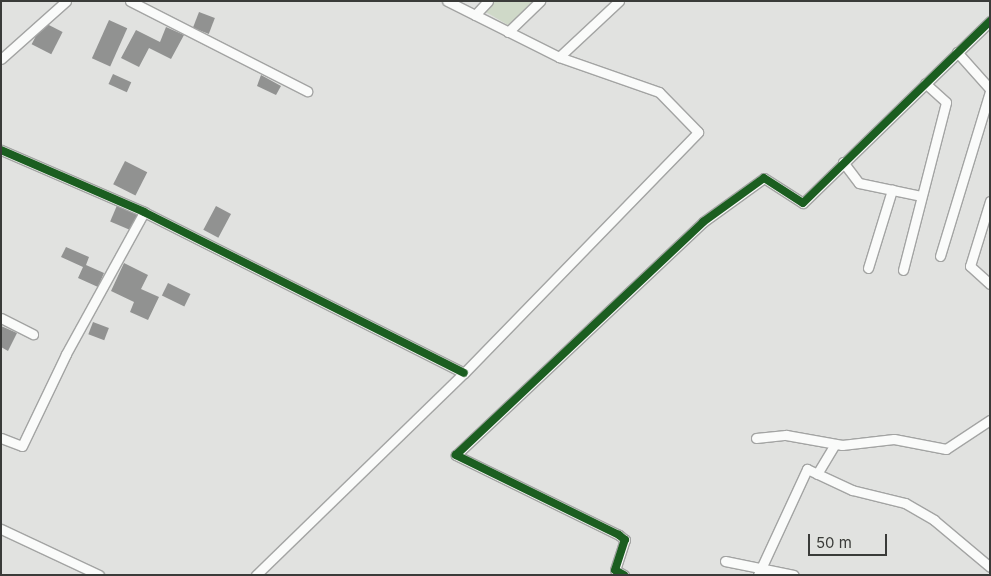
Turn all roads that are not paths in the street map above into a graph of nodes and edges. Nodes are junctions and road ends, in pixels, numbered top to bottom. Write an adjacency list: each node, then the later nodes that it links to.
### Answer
1 (66, 1): 12 (street)
2 (130, 1): 15 (street)
3 (447, 1): 7 (street)
4 (488, 1): 7 (street)
5 (540, 1): 9 (street)
6 (619, 1): 11 (street)
7 (474, 15): 9 (street)
8 (990, 21): 10 (street)
9 (508, 32): 11 (street)
10 (957, 52): 13 (street); 14 (street)
11 (559, 57): 28 (street)
12 (1, 59)
13 (925, 84): 17 (street); 19 (street)
14 (990, 90): 22 (street)
15 (307, 91)
16 (1, 150): 21 (street)
17 (843, 162): 18 (street); 40 (street)
18 (892, 190): 19 (street); 23 (street)
19 (921, 196): 24 (street)
20 (990, 201): 25 (street)
21 (144, 212): 28 (street); 30 (street)
22 (940, 256)
23 (868, 268)
24 (903, 270)
25 (990, 284)
26 (1, 318): 27 (street)
27 (33, 334)
28 (464, 373): 39 (street)
29 (988, 426): 32 (street)
30 (1, 438)
31 (756, 438): 32 (street)
32 (835, 444): 33 (street)
33 (817, 474): 36 (street); 37 (street)
34 (1, 529): 38 (street)
35 (725, 561): 37 (street)
36 (990, 567)
37 (760, 571): 41 (street)
38 (99, 575)
39 (256, 575)
40 (624, 575)
41 (794, 575)

